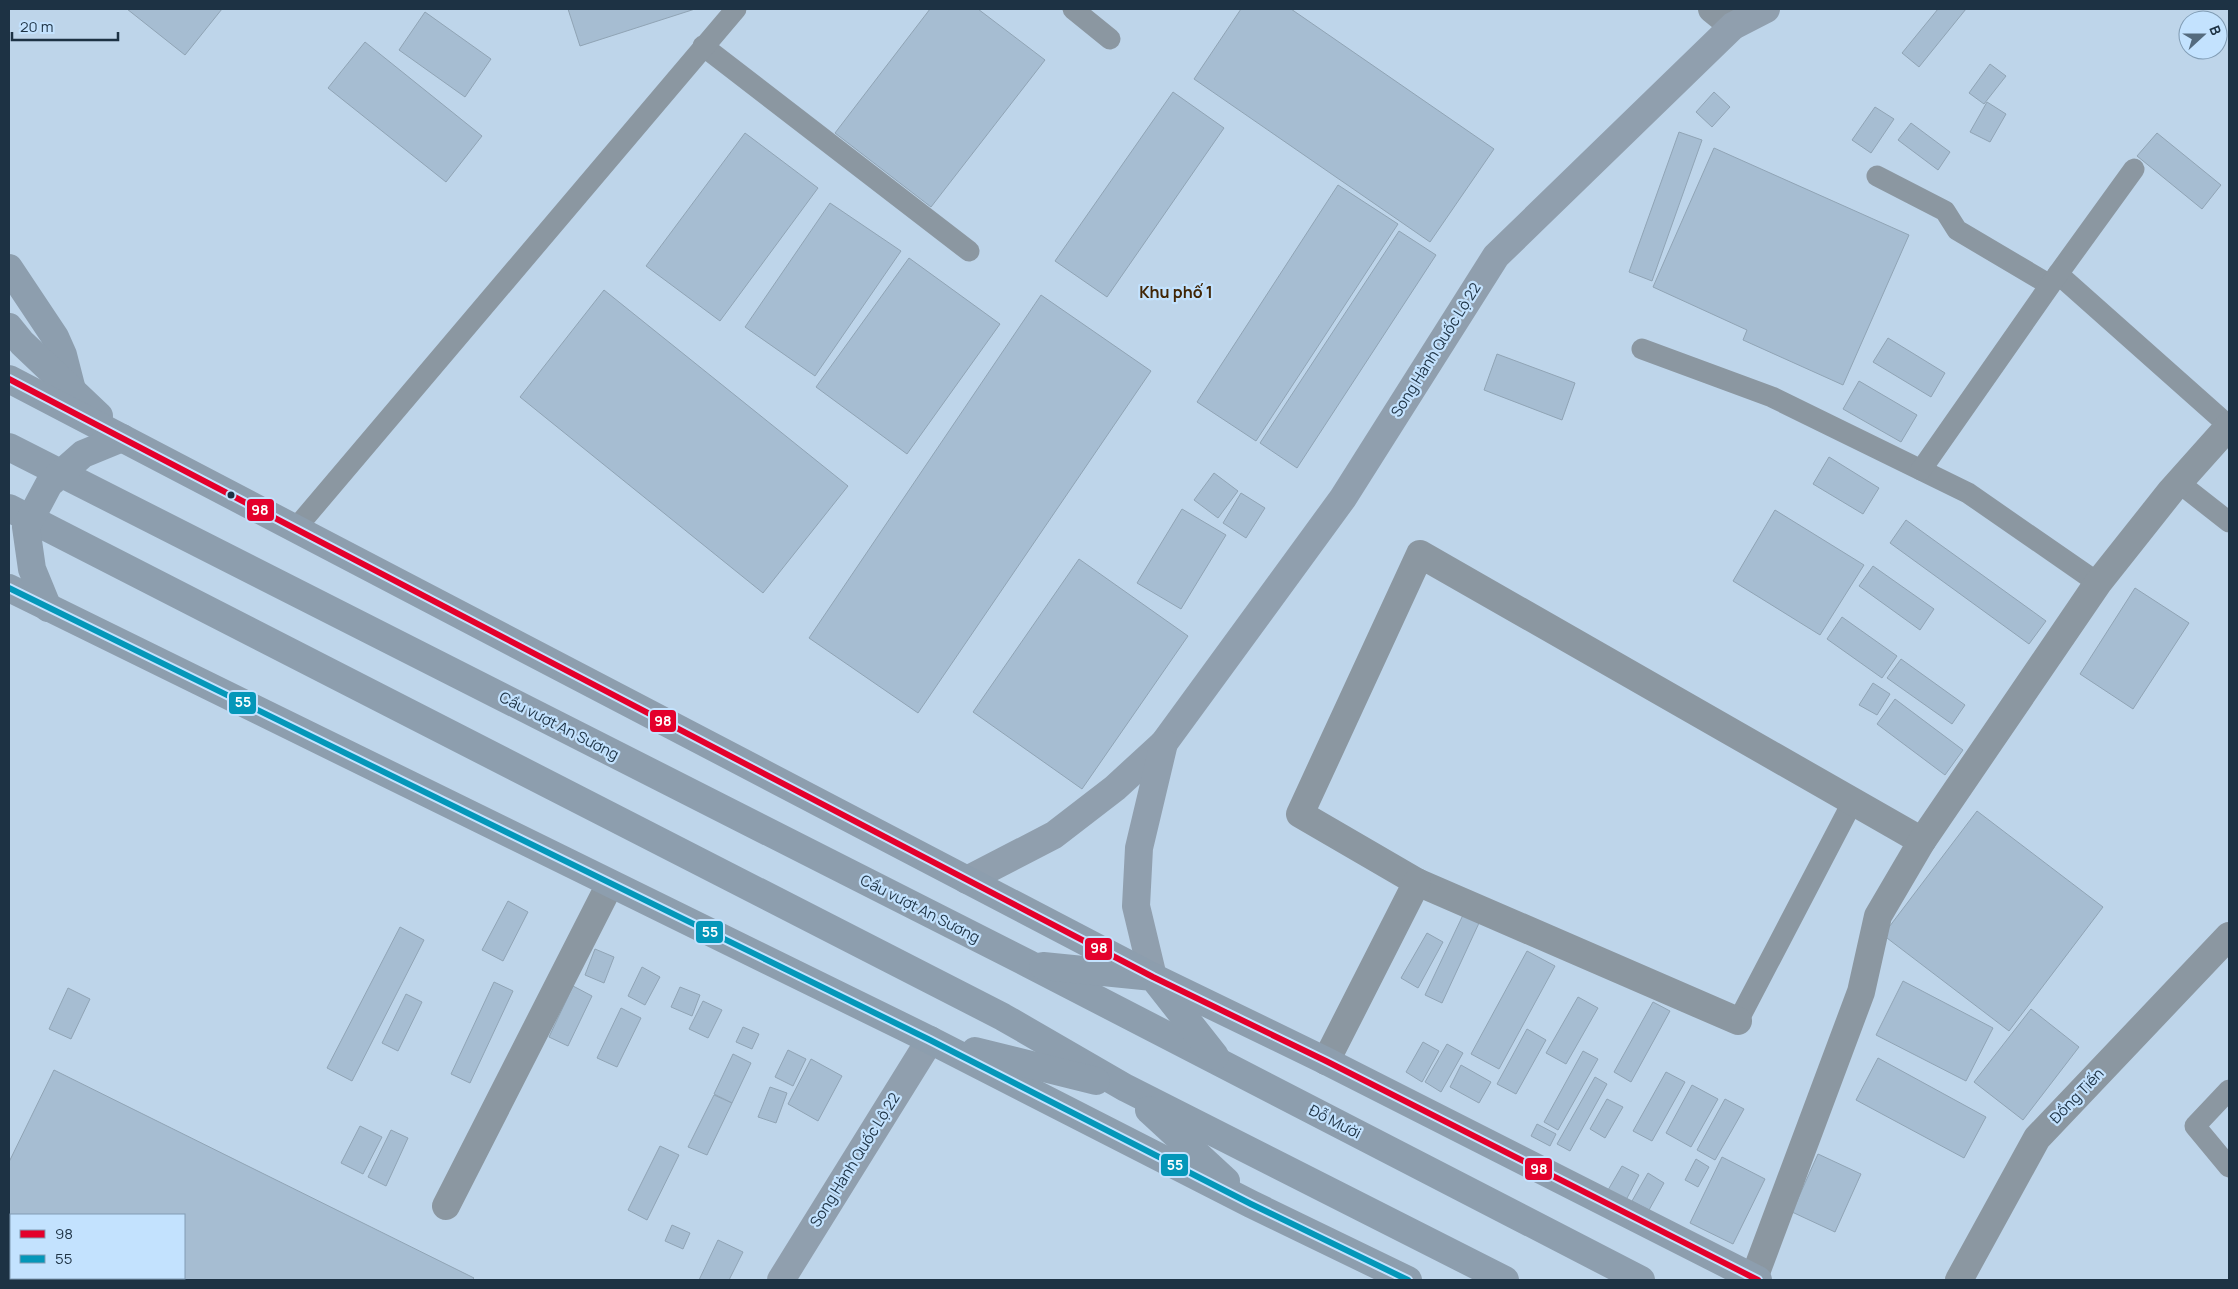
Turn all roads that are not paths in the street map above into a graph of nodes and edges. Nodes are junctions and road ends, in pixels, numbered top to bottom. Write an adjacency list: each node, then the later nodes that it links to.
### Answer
1 (736, 9): 7 (lane)
2 (1073, 9): 6 (lane)
3 (1712, 9): 5 (street)
4 (1766, 9): 5 (street, Song Hành Quốc Lộ 22)
5 (1733, 26): 28 (street, Song Hành Quốc Lộ 22)
6 (1110, 39)
7 (703, 46): 10 (lane); 24 (lane)
8 (2134, 169): 12 (lane)
9 (1877, 176): 12 (lane)
10 (969, 251)
11 (9, 268): 16 (highway)
12 (2054, 279): 17 (lane); 20 (lane)
13 (9, 327): 16 (highway)
14 (1642, 349): 20 (lane)
15 (9, 379): 18 (highway)
16 (72, 390): 18 (highway)
17 (2229, 426): 21 (street)
18 (122, 438): 24 (highway); 27 (highway)
19 (9, 447): 35 (highway, Cầu vượt An Sương)
20 (1921, 470): 25 (lane)
21 (2178, 482): 23 (lane); 25 (street)
22 (9, 508): 41 (highway)
23 (2229, 522)
24 (296, 528): 31 (highway)
25 (2098, 583): 30 (street)
26 (9, 588): 27 (highway)
27 (48, 608): 33 (highway)
28 (1164, 743): 31 (street); 36 (street)
29 (1853, 801): 30 (street); 32 (street); 37 (lane)
30 (1922, 840): 46 (street)
31 (967, 880): 36 (highway)
32 (1417, 882): 37 (street); 39 (street)
33 (610, 884): 38 (highway); 45 (street)
34 (2229, 936): 51 (street, Đồng Tiến)
35 (1029, 964): 36 (highway); 40 (highway, Đỗ Mười)
36 (1153, 977): 39 (highway); 40 (highway)
37 (1738, 1021)
38 (930, 1040): 41 (highway); 44 (highway); 47 (street, Song Hành Quốc Lộ 22)
39 (1326, 1061): 46 (highway)
40 (1222, 1064): 50 (highway, Đỗ Mười)
41 (1126, 1088): 44 (highway); 49 (highway)
42 (2229, 1090): 43 (lane)
43 (2229, 1167)
44 (1250, 1204): 48 (highway)
45 (446, 1206)
46 (1756, 1279)
47 (781, 1280)
48 (1408, 1280)
49 (1505, 1280)
50 (1641, 1280)
51 (1959, 1280)

